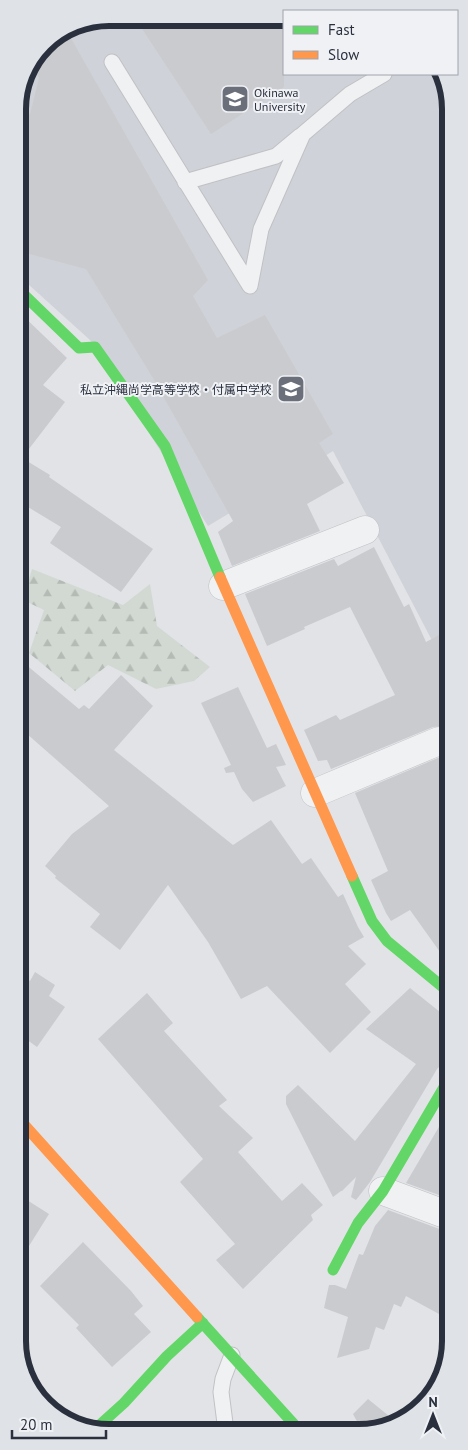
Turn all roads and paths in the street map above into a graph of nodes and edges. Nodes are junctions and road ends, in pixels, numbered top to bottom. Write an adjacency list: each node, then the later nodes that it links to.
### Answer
1 (112, 62): 4 (lane)
2 (382, 75): 3 (lane)
3 (303, 134): 4 (lane); 4 (lane)
4 (185, 182)
5 (26, 297): 7 (street)
6 (365, 530): 7 (street)
7 (224, 586): 9 (street)
8 (438, 740): 9 (street)
9 (315, 793): 10 (street)
10 (442, 986)
11 (442, 1091): 13 (street)
12 (26, 1127): 16 (street)
13 (382, 1191): 14 (street); 15 (street)
14 (442, 1213)
15 (333, 1270)
16 (203, 1323): 17 (street); 18 (street)
17 (232, 1355): 19 (lane); 20 (street)
18 (102, 1423)
19 (225, 1424)
20 (294, 1424)

